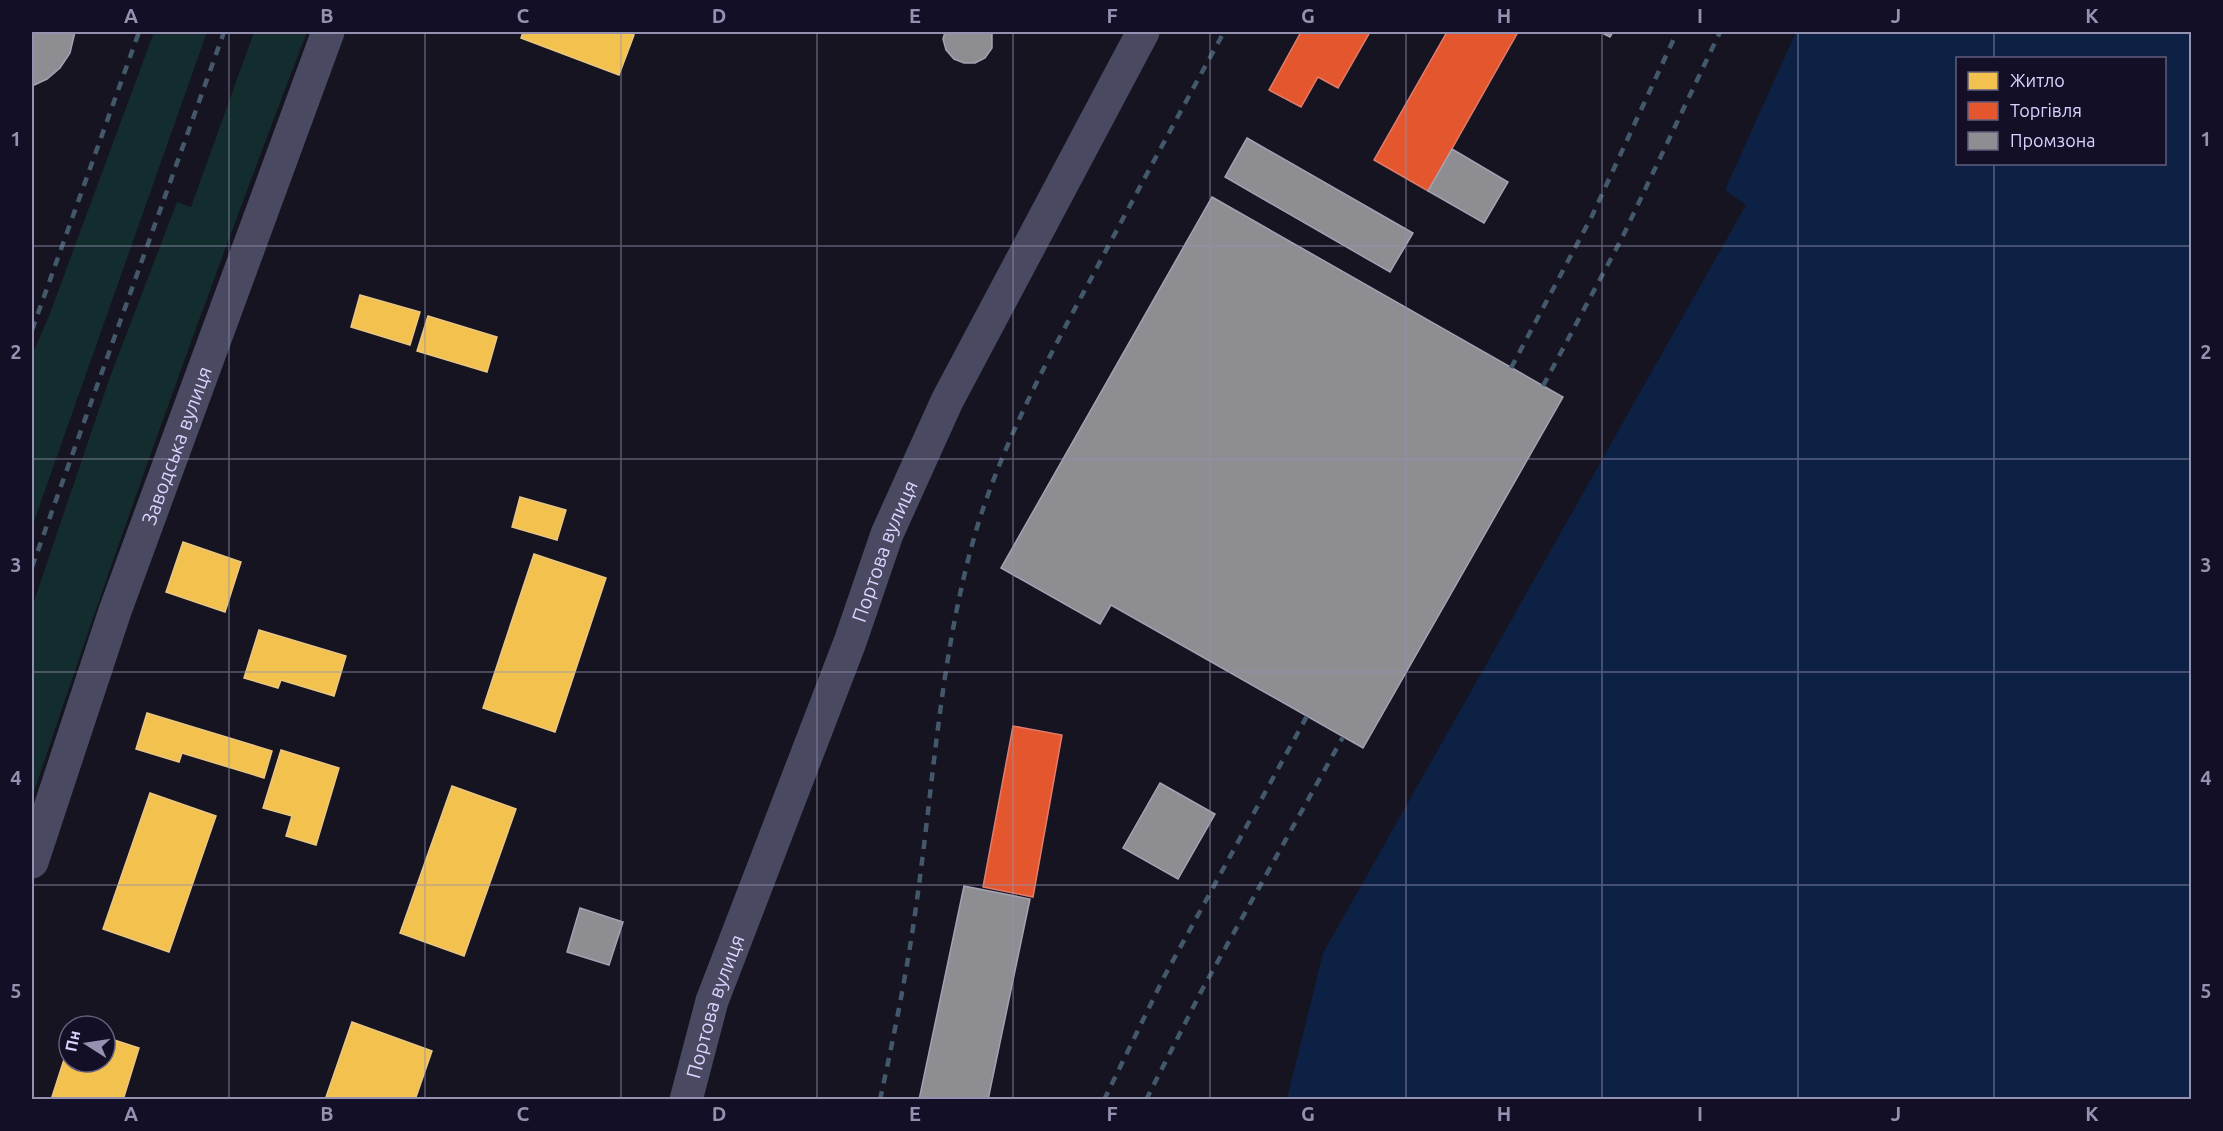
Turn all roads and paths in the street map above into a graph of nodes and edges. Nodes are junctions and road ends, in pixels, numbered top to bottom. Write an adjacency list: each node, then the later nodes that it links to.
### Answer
1 (328, 32): 3 (street, Заводська вулиця)
2 (1143, 32): 4 (street, Портова вулиця)
3 (32, 862)
4 (686, 1100)

